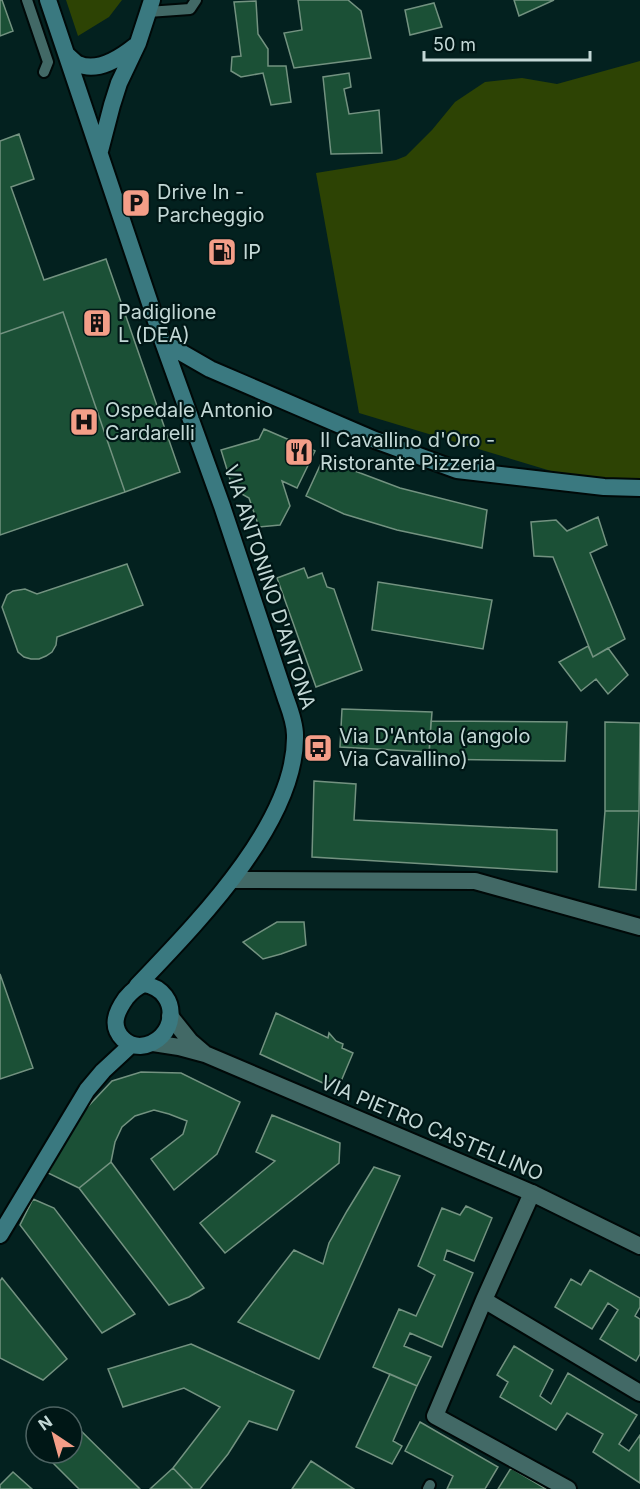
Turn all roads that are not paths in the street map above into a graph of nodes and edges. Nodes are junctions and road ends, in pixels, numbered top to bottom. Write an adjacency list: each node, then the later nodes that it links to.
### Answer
1 (27, 0): 7 (lane)
2 (48, 0): 6 (main road, VIA ANTONINO D'ANTONA)
3 (196, 0): 4 (lane)
4 (150, 6): 5 (main road)
5 (138, 43): 6 (main road); 8 (main road)
6 (67, 55): 8 (main road, VIA ANTONINO D'ANTONA)
7 (44, 72)
8 (100, 152): 9 (main road, VIA ANTONINO D'ANTONA)
9 (163, 342): 10 (main road); 11 (main road, VIA ANTONINO D'ANTONA)
10 (640, 488)
11 (232, 880): 12 (street); 13 (main road, VIA ANTONINO D'ANTONA)
12 (640, 927)
13 (166, 956): 14 (main road, VIA ANTONINO D'ANTONA); 15 (main road, VIA ANTONINO D'ANTONA)
14 (137, 986): 15 (main road); 18 (main road)
15 (154, 986): 16 (main road)
16 (171, 1016): 17 (main road); 19 (street, VIA PIETRO CASTELLINO)
17 (153, 1042): 18 (main road); 19 (street, VIA PIETRO CASTELLINO)
18 (131, 1045): 21 (main road)
19 (205, 1054): 20 (street, VIA PIETRO CASTELLINO)
20 (532, 1193): 22 (street, VIA PIETRO CASTELLINO); 23 (street)
21 (0, 1235)
22 (640, 1246)
23 (484, 1300): 24 (street); 25 (street)
24 (640, 1393)
25 (568, 1489)

